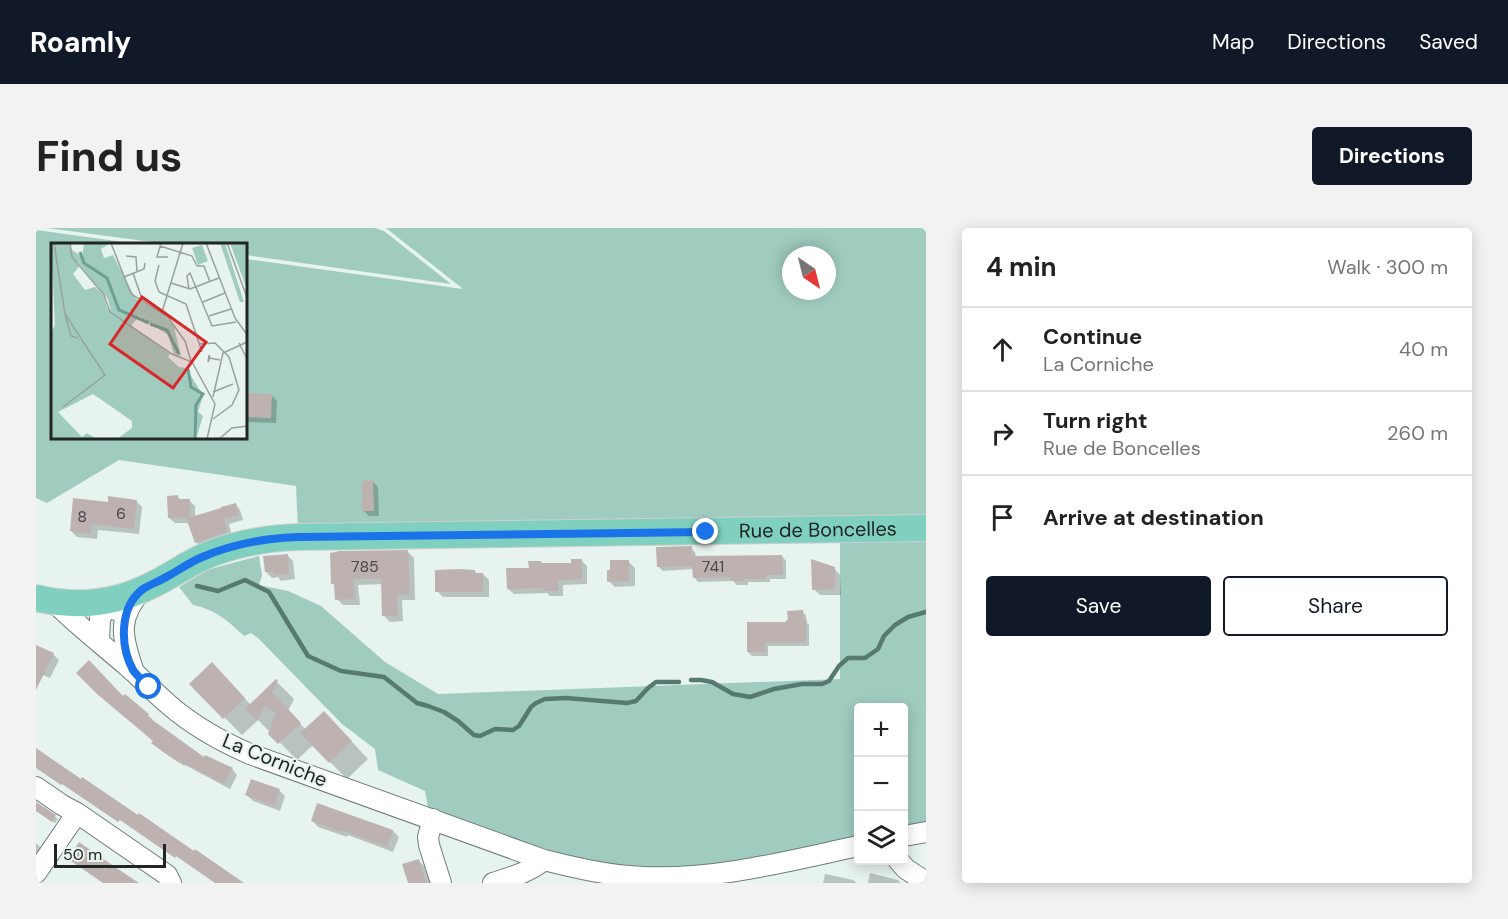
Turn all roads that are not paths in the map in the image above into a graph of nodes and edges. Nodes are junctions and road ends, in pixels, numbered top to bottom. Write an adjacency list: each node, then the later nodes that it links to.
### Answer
1 (926, 528): 2 (main road, Rue de Boncelles)
2 (143, 589): 4 (main road, Rue de Boncelles); 5 (street)
3 (45, 601): 4 (main road, Rue de Boncelles); 6 (street, La Corniche)
4 (109, 601): 5 (street, La Corniche); 6 (street)
5 (123, 626): 7 (street, La Corniche)
6 (99, 642): 7 (street, La Corniche)
7 (134, 672): 10 (street, La Corniche)
8 (36, 787): 9 (street)
9 (77, 813): 16 (street); 19 (street)
10 (433, 819): 14 (street, La Corniche); 20 (street)
11 (926, 832): 12 (street)
12 (908, 835)
13 (854, 847): 17 (street, La Corniche)
14 (544, 860): 17 (street, La Corniche); 21 (street)
15 (902, 865): 18 (street)
16 (36, 873)
17 (645, 880)
18 (926, 882)
19 (171, 883)
20 (441, 883)
21 (493, 883)

